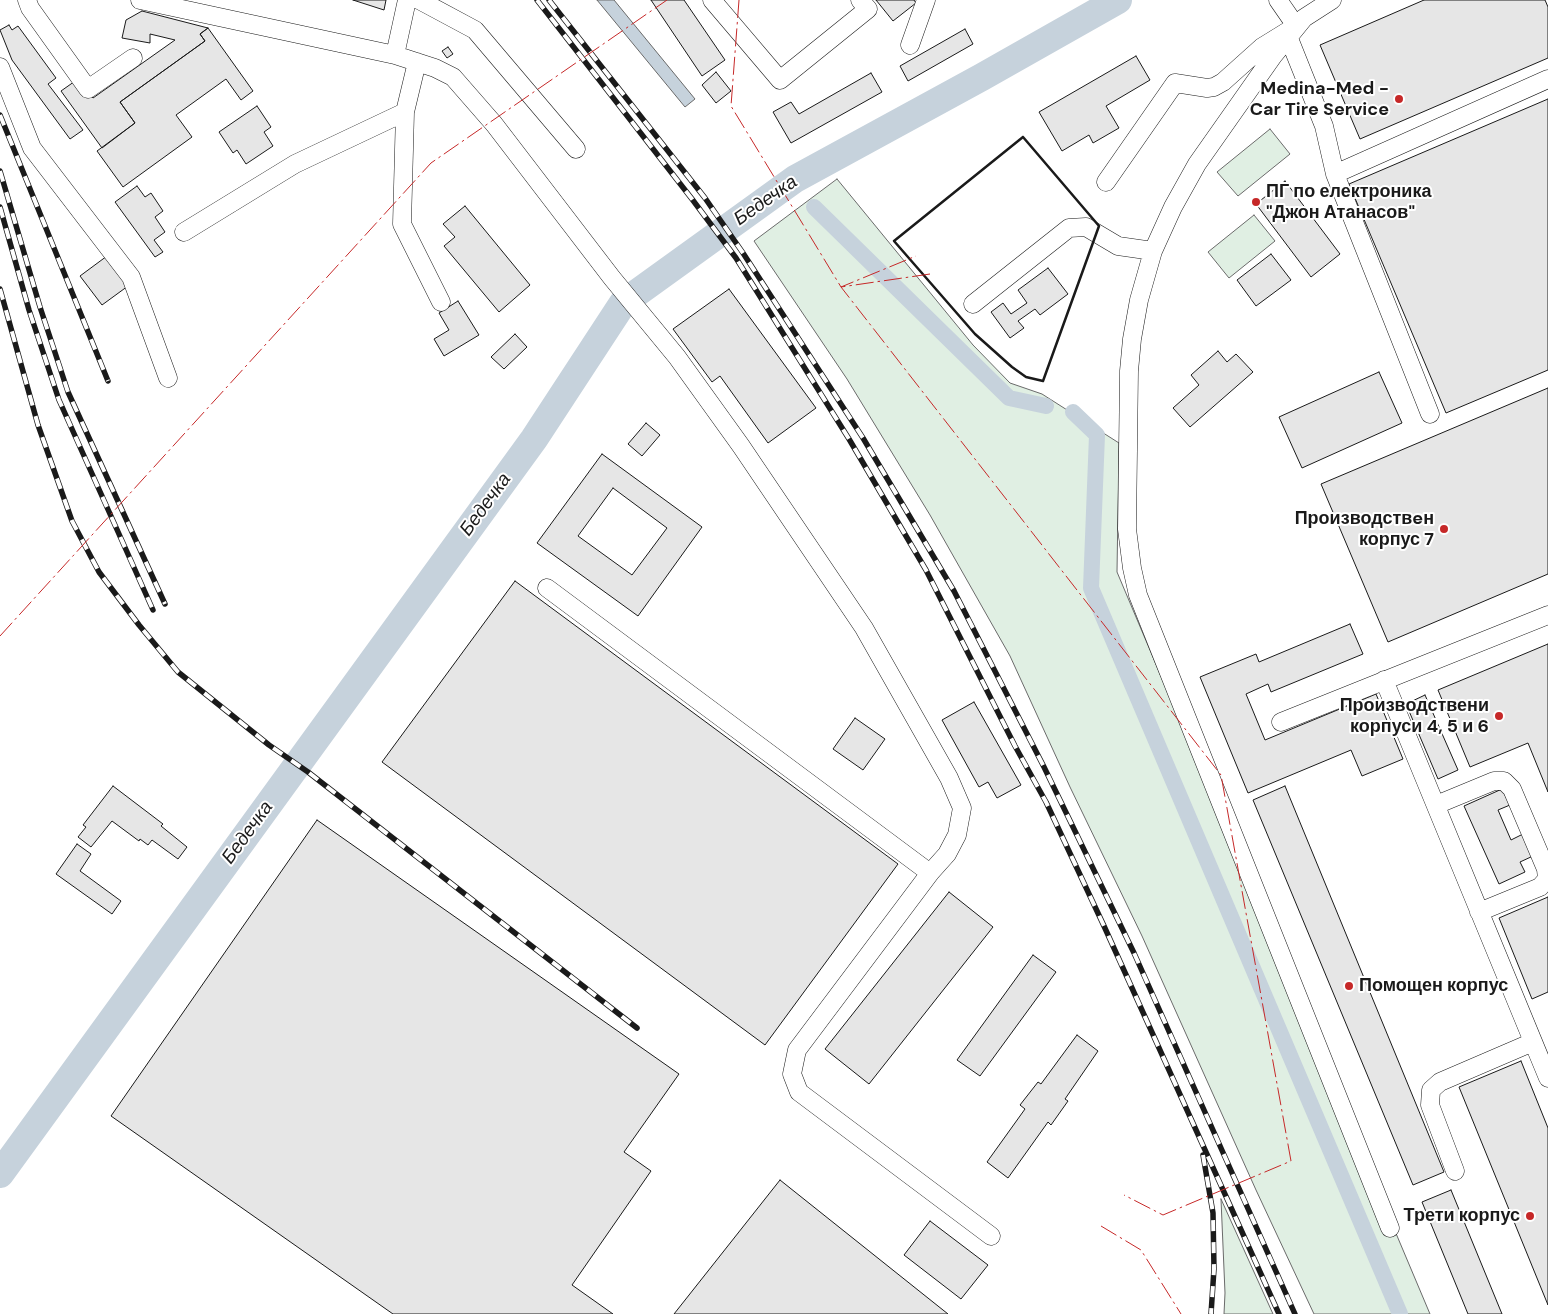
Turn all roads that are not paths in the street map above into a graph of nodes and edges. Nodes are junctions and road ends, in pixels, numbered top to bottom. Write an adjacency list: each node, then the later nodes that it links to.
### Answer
1 (27, 0): 13 (street)
2 (140, 0): 12 (street)
3 (407, 0): 12 (street)
4 (419, 0): 18 (street)
5 (712, 0): 6 (street)
6 (860, 0)
7 (926, 0): 11 (street)
8 (1278, 0): 10 (street)
9 (1332, 0): 10 (street)
10 (1292, 31): 19 (street); 20 (street); 22 (street)
11 (910, 45)
12 (395, 55): 14 (street)
13 (133, 58)
14 (417, 62): 17 (street); 32 (street)
15 (0, 66): 25 (street)
16 (1548, 79): 19 (street)
17 (405, 112): 21 (street); 23 (street)
18 (576, 149)
19 (1335, 174): 26 (street)
20 (1106, 182)
21 (184, 232)
22 (1153, 252): 24 (street); 37 (street)
23 (441, 302)
24 (973, 304)
25 (168, 378)
26 (1430, 414)
27 (547, 588): 32 (street)
28 (1548, 615): 29 (street)
29 (1384, 680): 30 (street); 31 (street)
30 (1281, 722)
31 (1436, 806): 33 (street); 33 (street)
32 (930, 873): 38 (street)
33 (1479, 912): 34 (street)
34 (1533, 1042): 35 (street); 36 (street)
35 (1548, 1078)
36 (1454, 1171)
37 (1390, 1228)
38 (991, 1236)

